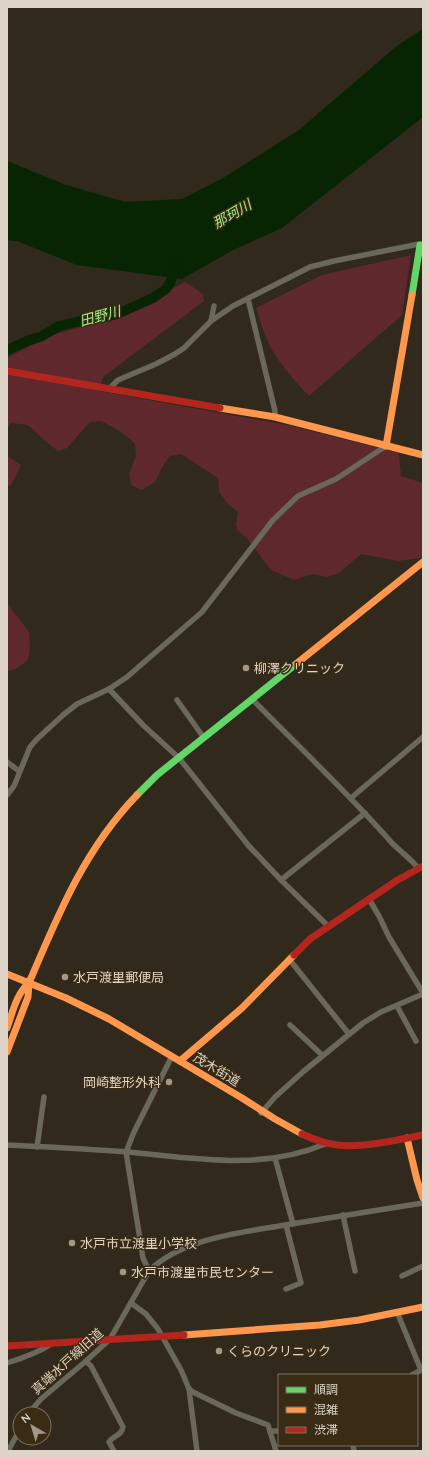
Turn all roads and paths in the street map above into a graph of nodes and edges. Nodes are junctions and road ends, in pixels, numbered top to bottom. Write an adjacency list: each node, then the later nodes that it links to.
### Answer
1 (422, 245): 2 (street); 8 (main road)
2 (248, 299): 4 (street); 7 (street)
3 (214, 306): 4 (street)
4 (211, 321): 6 (street)
5 (7, 371): 6 (main road)
6 (110, 388): 7 (main road)
7 (275, 417): 8 (main road)
8 (386, 446): 9 (main road); 11 (street)
9 (423, 455)
10 (423, 562): 12 (main road)
11 (109, 689): 16 (street); 18 (street)
12 (252, 699): 15 (main road); 20 (street)
13 (177, 700): 15 (street)
14 (423, 737): 20 (street)
15 (204, 738): 16 (main road)
16 (179, 758): 23 (street); 28 (main road)
17 (7, 762): 18 (street)
18 (20, 771): 19 (street)
19 (7, 795)
20 (351, 798): 21 (street)
21 (365, 812): 22 (street); 23 (street)
22 (422, 867): 24 (main road)
23 (281, 880): 25 (street)
24 (369, 899): 25 (main road); 29 (street)
25 (328, 926): 26 (main road)
26 (289, 959): 33 (street); 38 (main road)
27 (7, 974): 28 (main road, 茂木街道)
28 (29, 982): 32 (main road); 35 (main road); 36 (main road, 茂木街道)
29 (423, 993): 30 (street)
30 (398, 1006): 33 (street); 34 (street)
31 (290, 1025): 37 (street)
32 (7, 1028)
33 (349, 1034): 37 (street)
34 (416, 1041)
35 (7, 1052)
36 (172, 1056): 38 (main road, 茂木街道); 46 (street)
37 (322, 1056): 40 (street)
38 (180, 1061): 40 (main road, 茂木街道)
39 (44, 1097): 45 (street)
40 (261, 1113): 43 (main road, 茂木街道)
41 (423, 1135): 42 (main road, 茂木街道)
42 (407, 1138): 43 (main road, 茂木街道); 48 (main road)
43 (328, 1143): 47 (street)
44 (7, 1145): 45 (street)
45 (37, 1147): 46 (street)
46 (126, 1152): 47 (street); 54 (street)
47 (276, 1158): 51 (street)
48 (423, 1198)
49 (423, 1204): 50 (street)
50 (343, 1215): 51 (street); 55 (street)
51 (293, 1224): 52 (street)
52 (286, 1225): 54 (street); 57 (street)
53 (423, 1266): 56 (street)
54 (149, 1271): 58 (street, 真端水戸線旧道)
55 (355, 1271)
56 (402, 1276)
57 (286, 1289)
58 (130, 1304): 61 (street); 62 (street, 真端水戸線旧道)
59 (423, 1307): 60 (main road)
60 (397, 1312): 61 (main road); 67 (street)
61 (163, 1337): 62 (main road); 68 (street)
62 (110, 1339): 63 (main road); 65 (street, 真端水戸線旧道)
63 (53, 1343): 64 (main road); 66 (street)
64 (7, 1346)
65 (86, 1361): 69 (street, 真端水戸線旧道); 72 (street)
66 (7, 1363)
67 (422, 1370)
68 (188, 1389): 70 (street); 73 (street)
69 (35, 1406)
70 (270, 1431): 71 (street); 74 (street)
71 (278, 1431)
72 (114, 1451)
73 (197, 1451)
74 (276, 1451)

